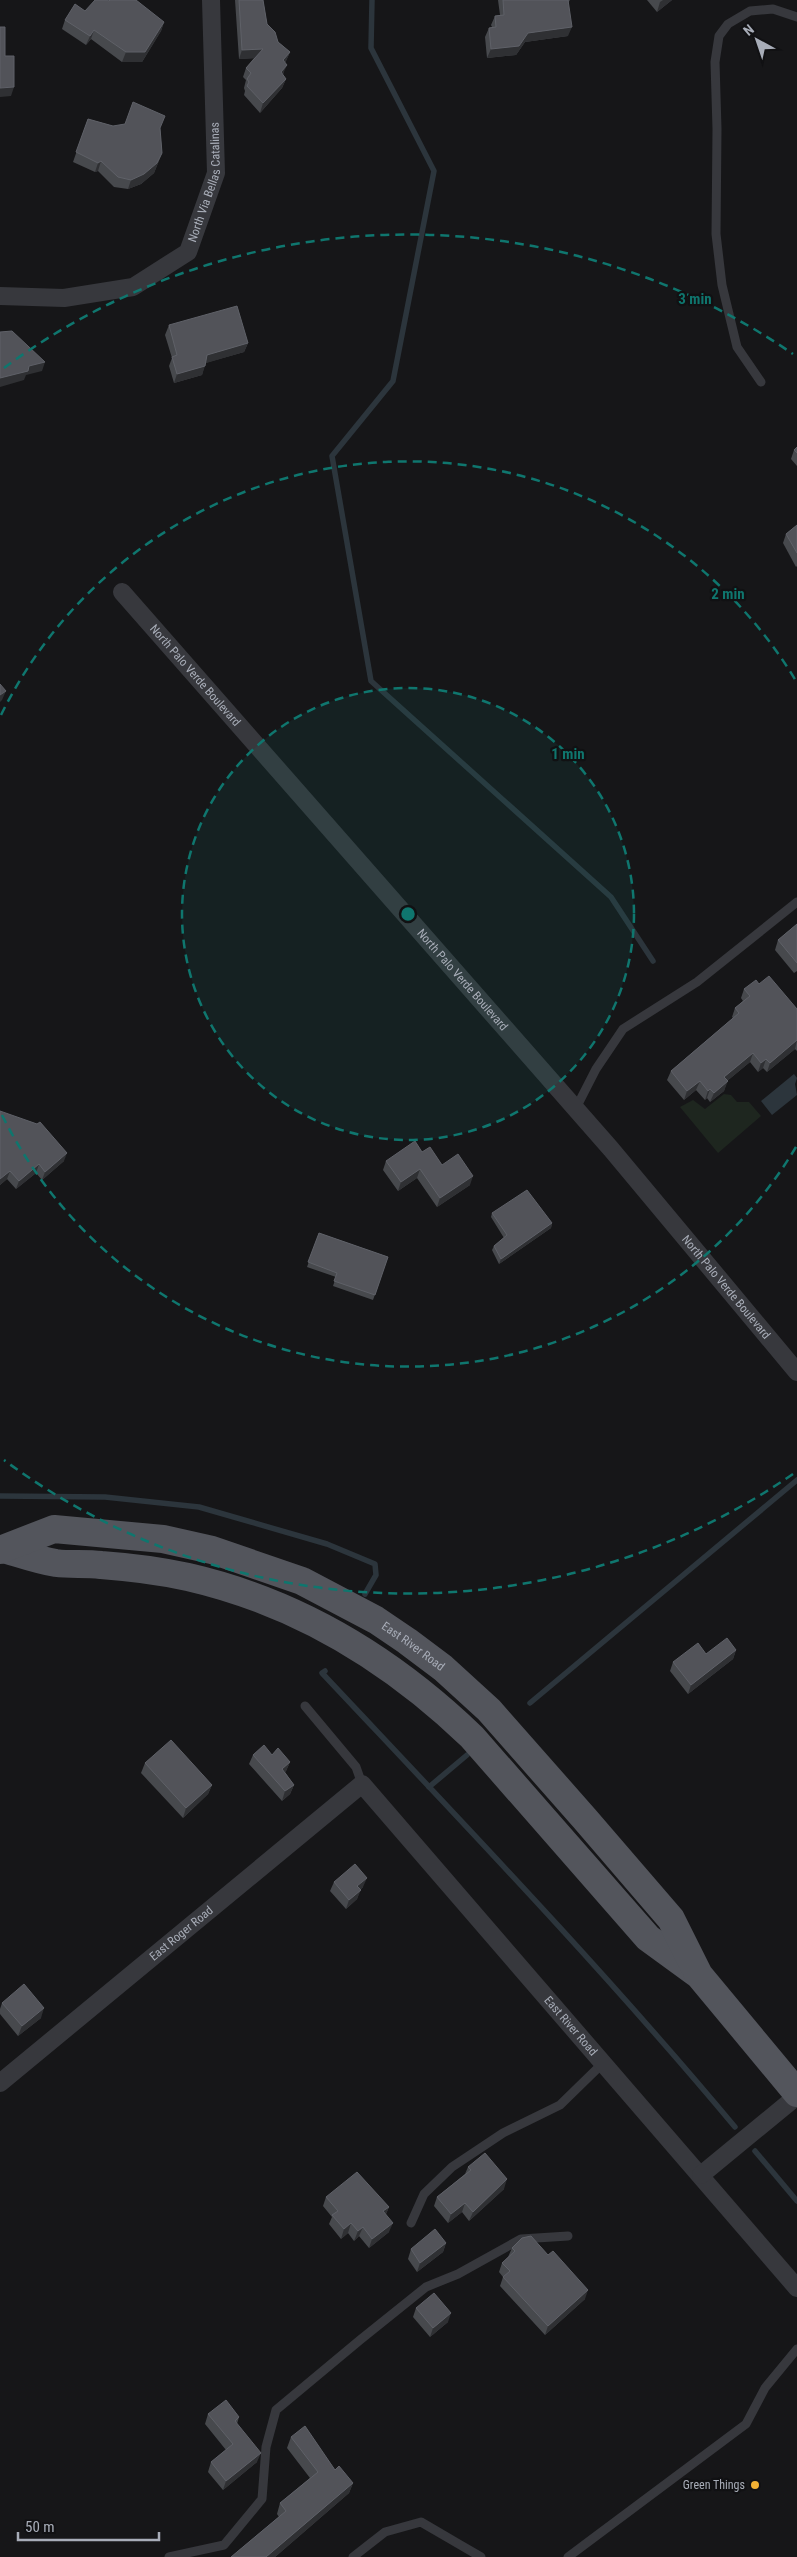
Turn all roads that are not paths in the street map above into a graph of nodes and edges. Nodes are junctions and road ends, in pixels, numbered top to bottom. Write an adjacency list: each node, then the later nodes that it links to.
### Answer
1 (212, 0): 3 (street, North Via Bellas Catalinas)
2 (797, 17): 4 (lane)
3 (0, 296)
4 (761, 382)
5 (122, 592): 7 (street, North Palo Verde Boulevard)
6 (797, 902): 7 (lane)
7 (575, 1110): 8 (street, North Palo Verde Boulevard)
8 (797, 1372)
9 (2, 1549): 14 (main road, East River Road)
10 (305, 1706): 11 (lane)
11 (362, 1784): 12 (street, East River Road); 13 (street, East Roger Road)
12 (604, 2063): 15 (street, East River Road); 16 (lane)
13 (2, 2077)
14 (797, 2094): 15 (street, East River Road)
15 (700, 2175): 18 (street, East River Road)
16 (411, 2223)
17 (568, 2236): 20 (lane)
18 (797, 2288)
19 (797, 2349): 23 (lane)
20 (174, 2556)
21 (353, 2557): 22 (lane)
22 (481, 2557)
23 (568, 2557)

